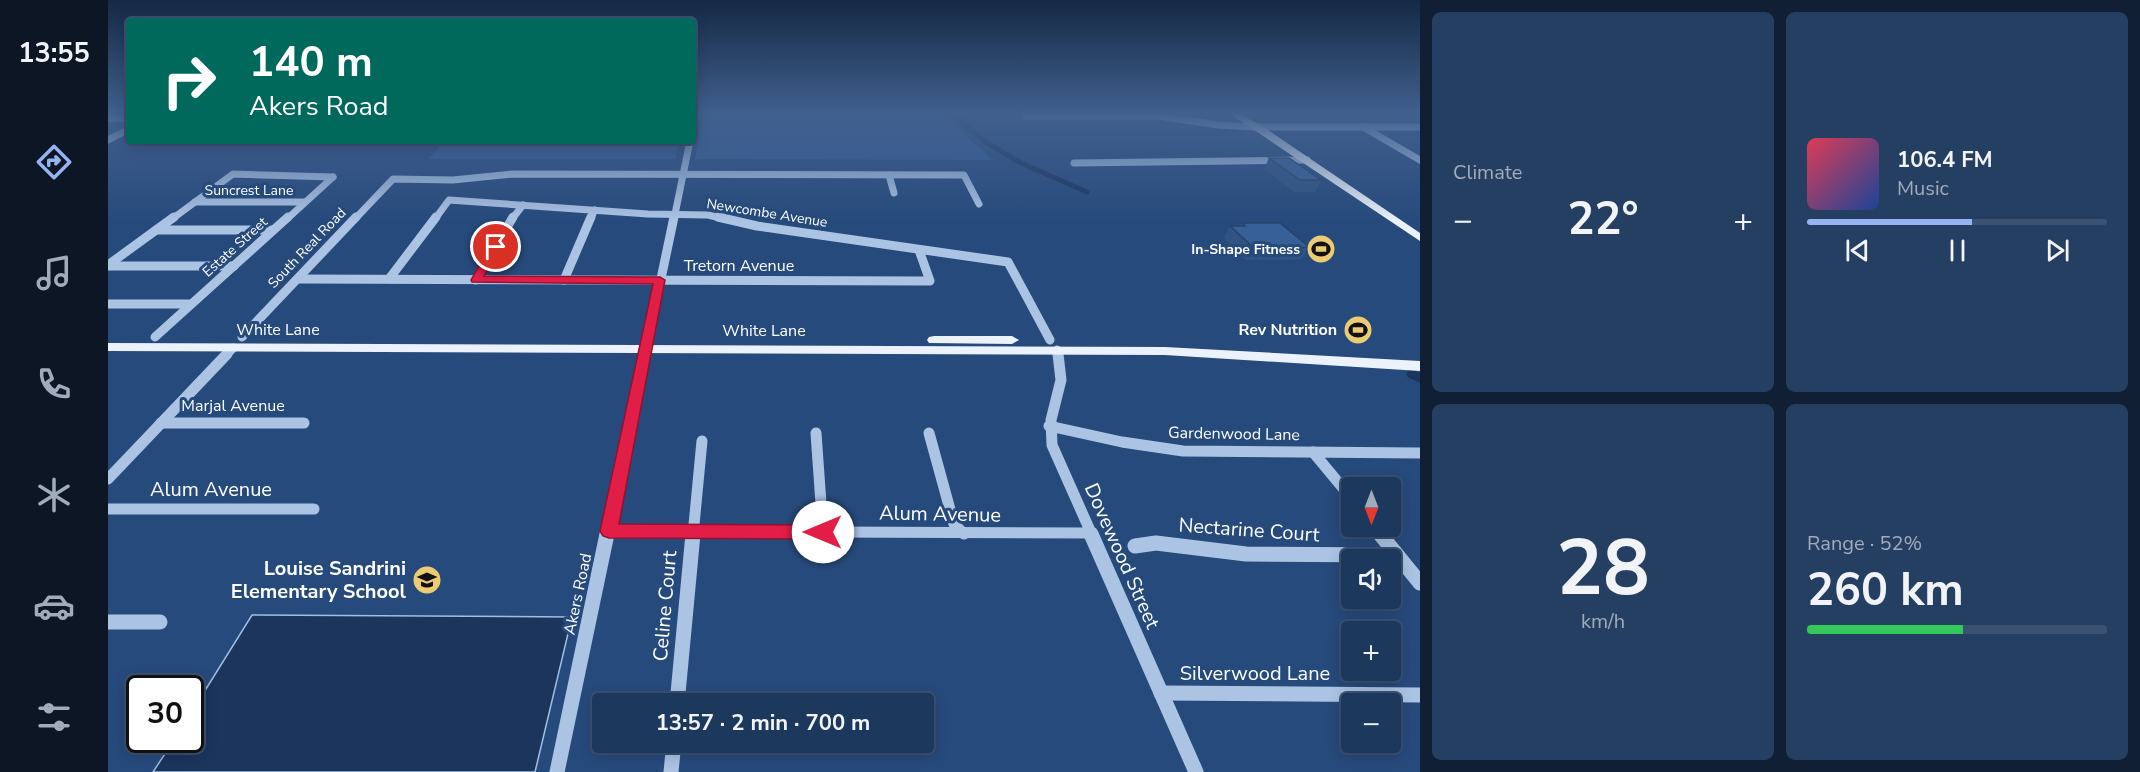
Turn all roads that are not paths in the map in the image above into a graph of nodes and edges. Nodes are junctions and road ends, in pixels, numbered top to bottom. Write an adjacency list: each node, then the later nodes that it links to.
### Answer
1 (688, 150): 7 (street, Akers Road)
2 (1285, 150): 4 (main road)
3 (1402, 150): 5 (street)
4 (1302, 160): 6 (street); 17 (main road); 17 (main road)
5 (1420, 160)
6 (1074, 162)
7 (682, 175): 8 (street); 18 (street, Akers Road); 26 (street, South Real Road)
8 (812, 175): 9 (street); 10 (street)
9 (889, 175): 11 (street); 14 (street)
10 (813, 185)
11 (894, 193)
12 (194, 202): 13 (street, Suncrest Lane); 13 (street, Estate Street); 19 (street)
13 (304, 202): 20 (street, Estate Street)
14 (979, 204)
15 (523, 205): 16 (street, Newcombe Avenue); 27 (street, Newcombe Avenue); 28 (street)
16 (596, 210): 18 (street, Newcombe Avenue); 29 (street)
17 (1377, 213): 21 (main road); 22 (main road)
18 (674, 215): 23 (street, Newcombe Avenue); 30 (street, Akers Road)
19 (155, 231): 20 (street); 24 (street)
20 (273, 231): 25 (street, Estate Street)
21 (1420, 238)
22 (1420, 247)
23 (919, 250): 30 (street, Tretorn Avenue); 38 (street, Newcombe Avenue)
24 (108, 266): 25 (street)
25 (234, 266): 32 (street, Estate Street)
26 (299, 279): 27 (street, Tretorn Avenue); 35 (street, South Real Road)
27 (389, 279): 28 (street, Tretorn Avenue)
28 (476, 280): 29 (street, Tretorn Avenue)
29 (564, 280): 30 (street, Tretorn Avenue)
30 (660, 280): 36 (street, Akers Road)
31 (108, 304): 32 (street)
32 (191, 304): 34 (street, Estate Street)
33 (108, 337): 34 (main road, White Lane)
34 (153, 342): 35 (main road, White Lane); 37 (main road, White Lane)
35 (238, 343): 36 (main road, White Lane); 36 (main road, White Lane); 45 (street, South Real Road)
36 (646, 344): 38 (main road, White Lane); 38 (main road, White Lane); 57 (street, Akers Road)
37 (108, 345)
38 (1054, 345): 39 (main road); 40 (main road, White Lane); 47 (street)
39 (1245, 345): 40 (main road); 41 (main road)
40 (1165, 351): 43 (main road, White Lane)
41 (1420, 356)
42 (1420, 361): 43 (main road)
43 (1378, 363): 44 (main road, White Lane)
44 (1420, 366)
45 (161, 423): 46 (street, Marjal Avenue); 53 (street, South Real Road)
46 (304, 423)
47 (1049, 426): 51 (street, Gardenwood Lane); 60 (street, Dovewood Street)
48 (816, 433): 59 (street)
49 (929, 433): 61 (street)
50 (702, 441): 58 (street, Celine Court)
51 (1313, 452): 52 (street, Gardenwood Lane); 54 (street)
52 (1420, 453)
53 (108, 479)
54 (1341, 486)
55 (108, 509): 56 (street, Alum Avenue)
56 (314, 509)
57 (609, 531): 58 (street, Alum Avenue); 74 (street, Akers Road)
58 (694, 531): 59 (street, Alum Avenue); 70 (street, Celine Court)
59 (823, 532): 61 (street, Alum Avenue)
60 (1091, 533): 61 (street, Alum Avenue); 71 (street, Dovewood Street)
61 (964, 534)
62 (1383, 537): 64 (street)
63 (1135, 546): 65 (street, Nectarine Court)
64 (1392, 549)
65 (1341, 555)
66 (1401, 560): 67 (street)
67 (1420, 583)
68 (108, 622): 69 (street)
69 (160, 622)
70 (678, 693)
71 (1161, 693): 72 (street, Silverwood Lane); 76 (street, Dovewood Street)
72 (1420, 695)
73 (673, 753): 75 (street)
74 (556, 772)
75 (671, 772)
76 (1196, 772)

